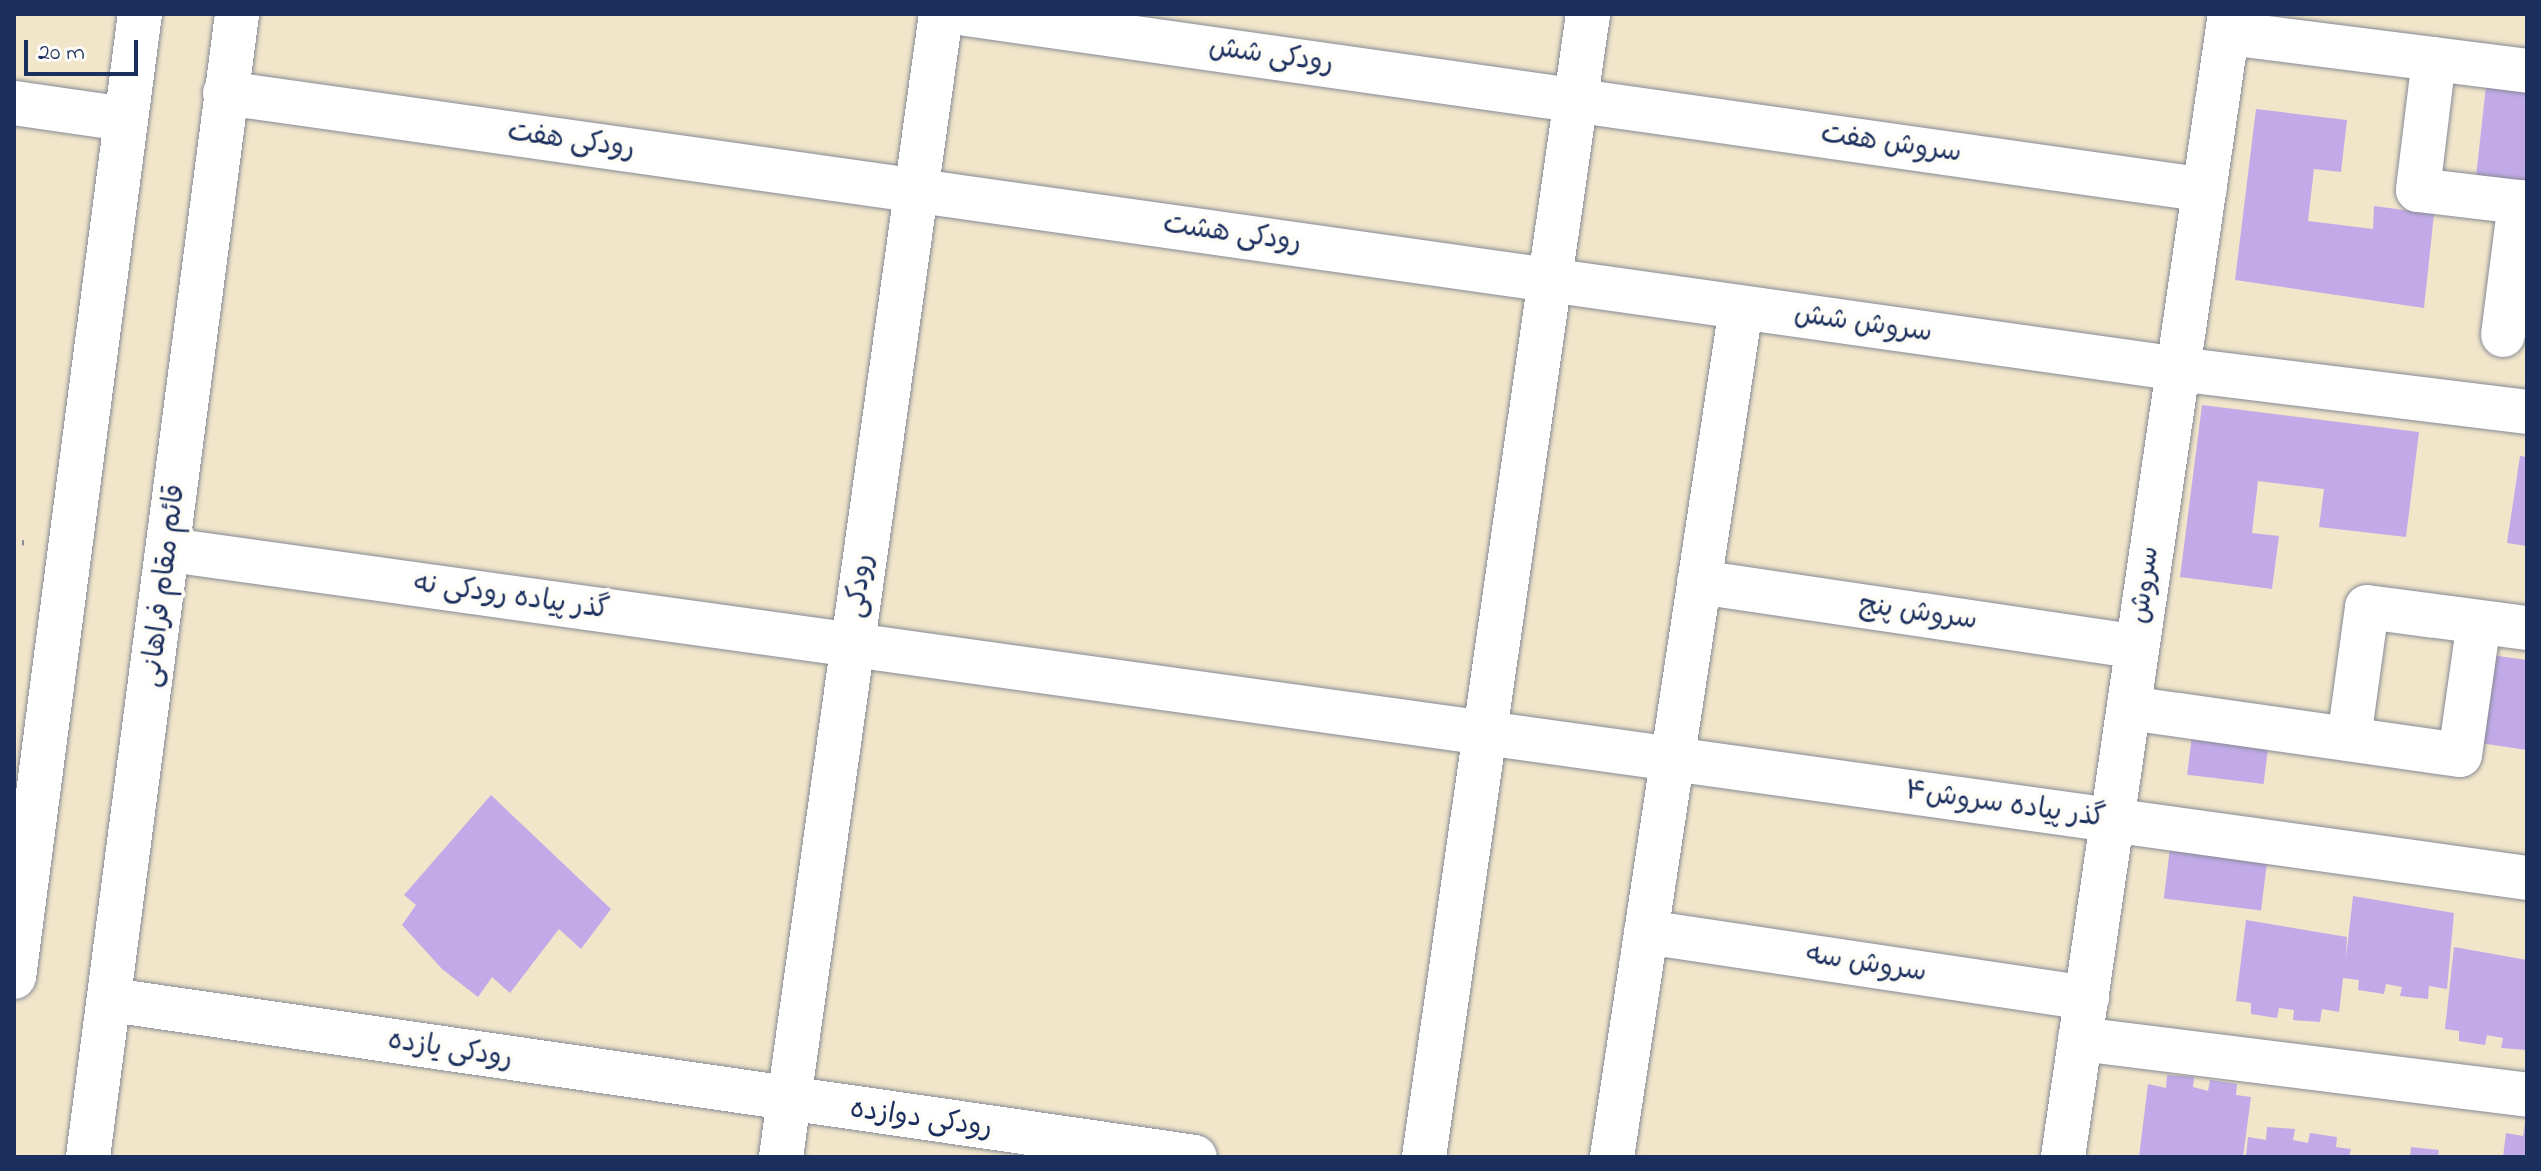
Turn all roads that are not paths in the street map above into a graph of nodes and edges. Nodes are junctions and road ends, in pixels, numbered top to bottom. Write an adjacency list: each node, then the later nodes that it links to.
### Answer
1 (140, 14): 12 (street)
2 (237, 14): 9 (street, قائم مقام فراهانی)
3 (941, 14): 14 (street, رودکی)
4 (966, 14): 10 (street, رودکی شش)
5 (1588, 14): 10 (street)
6 (2229, 24): 7 (street); 13 (street, سروش)
7 (2434, 59): 8 (street); 15 (street)
8 (2527, 71)
9 (225, 93): 14 (street, رودکی هفت); 21 (street, قائم مقام فراهانی)
10 (1577, 100): 13 (street, سروش هفت); 16 (street)
11 (14, 103): 12 (street)
12 (125, 119): 34 (street)
13 (2205, 190): 19 (street, سروش)
14 (916, 191): 16 (street, رودکی هشت); 25 (street, رودکی)
15 (2524, 203): 18 (street)
16 (1548, 280): 17 (street, سروش شش); 28 (street)
17 (1741, 308): 19 (street, سروش شش); 22 (street)
18 (2503, 335)
19 (2178, 369): 20 (street, سروش شش); 26 (street, سروش)
20 (2527, 412)
21 (170, 550): 25 (street, گذر پیاده رودکی نه); 35 (street, قائم مقام فراهانی)
22 (1699, 582): 26 (street, سروش پنج); 30 (street)
23 (2479, 622): 24 (street); 29 (street); 29 (street)
24 (2527, 628)
25 (853, 645): 28 (street, گذر پیاده رودکی نه); 38 (street, رودکی)
26 (2137, 647): 27 (street, سروش)
27 (2129, 708): 29 (street); 31 (street, سروش)
28 (1484, 733): 30 (street, گذر پیاده سروش۴); 42 (street)
29 (2349, 739)
30 (1674, 760): 31 (street, گذر پیاده سروش۴); 33 (street)
31 (2113, 820): 32 (street, گذر پیاده سروش۴); 36 (street, سروش)
32 (2527, 878)
33 (1646, 932): 36 (street, سروش سه); 43 (street)
34 (14, 977)
35 (111, 1000): 38 (street, رودکی یازده); 39 (street, قائم مقام فراهانی)
36 (2083, 1019): 37 (street, سروش سه); 44 (street, سروش)
37 (2527, 1095)
38 (789, 1102): 40 (street, رودکی); 41 (street, رودکی دوازده)
39 (88, 1157)
40 (781, 1157)
41 (1195, 1157)
42 (1424, 1157)
43 (1612, 1157)
44 (2063, 1157)

